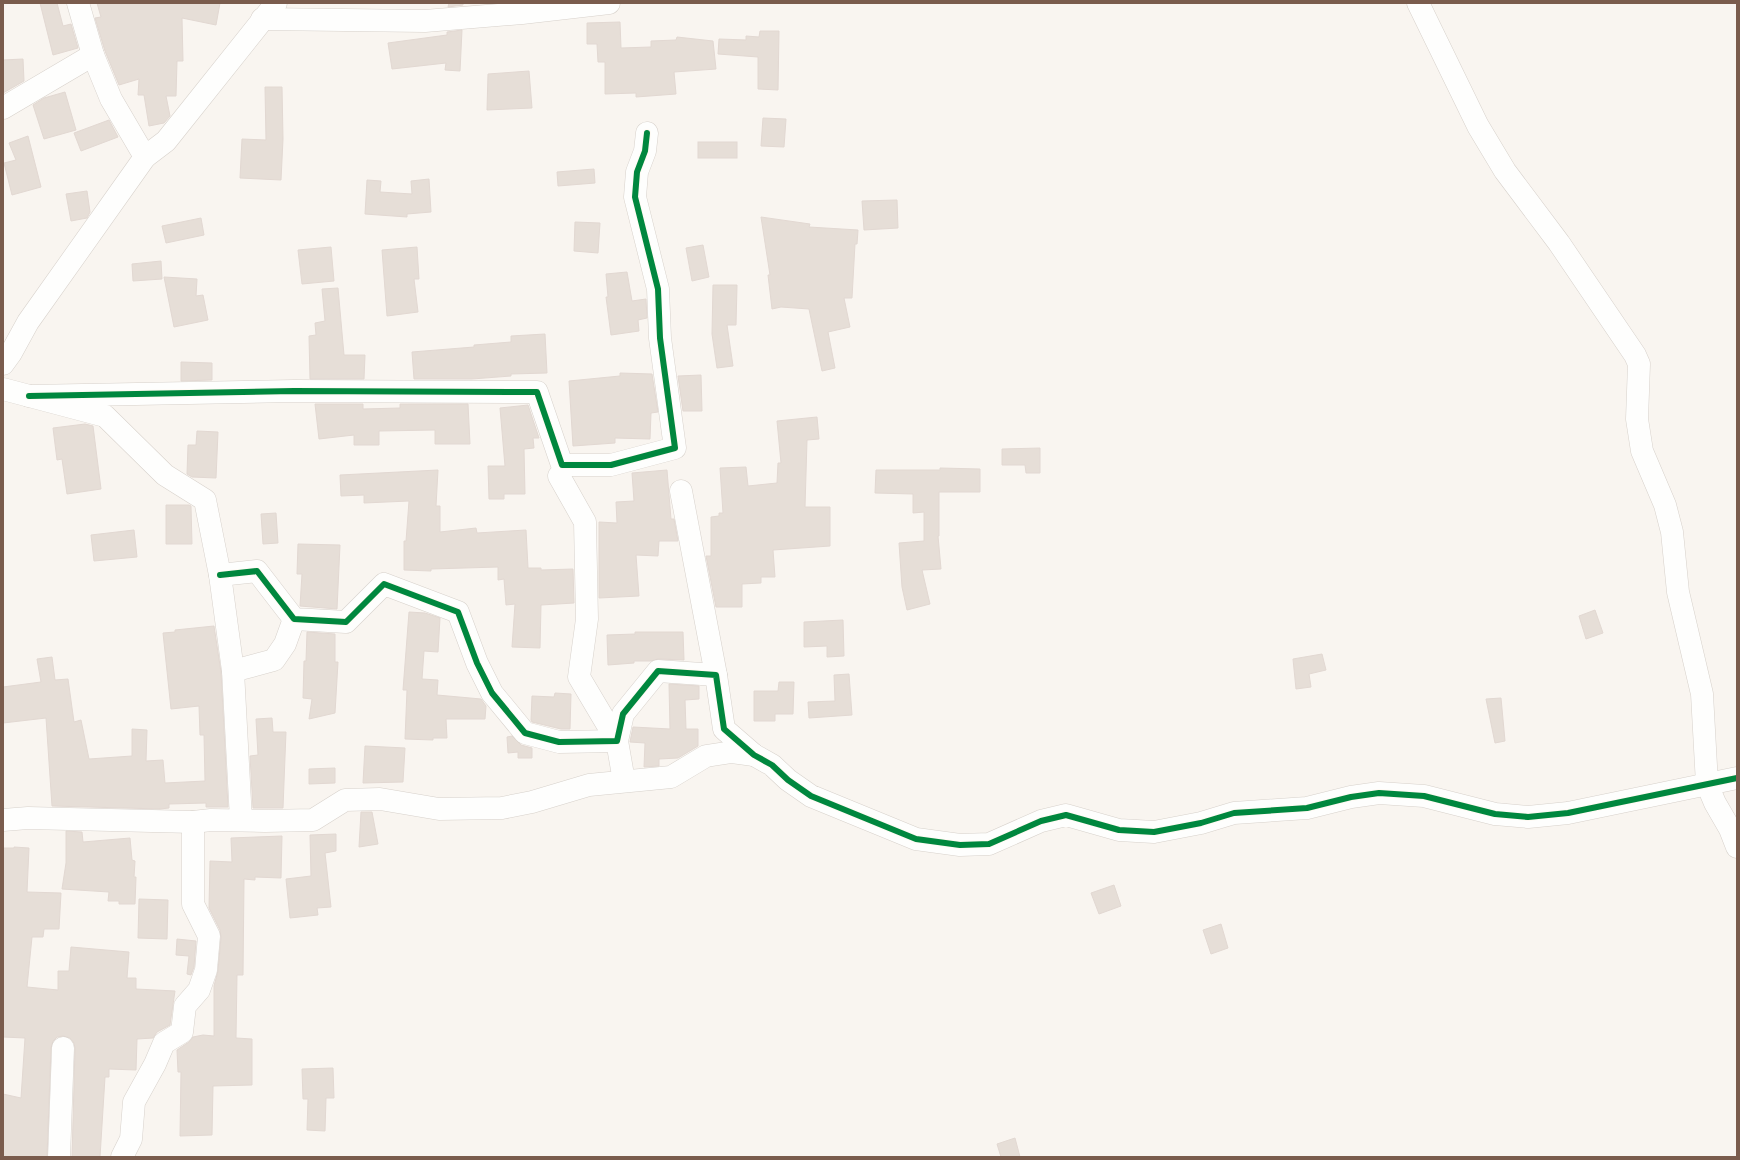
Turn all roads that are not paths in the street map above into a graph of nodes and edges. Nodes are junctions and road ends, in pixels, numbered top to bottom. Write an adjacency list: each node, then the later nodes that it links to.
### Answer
1 (78, 3): 5 (street)
2 (609, 3): 4 (street)
3 (1418, 3): 22 (street)
4 (269, 11): 8 (street)
5 (93, 55): 6 (street); 8 (street)
6 (3, 108)
7 (646, 133): 11 (street)
8 (145, 157): 9 (street)
9 (3, 364)
10 (3, 389): 11 (street)
11 (29, 396): 14 (street)
12 (559, 476): 18 (street)
13 (681, 491): 17 (street)
14 (220, 574): 15 (street); 16 (street)
15 (294, 619): 16 (street); 18 (street)
16 (233, 671): 24 (street)
17 (716, 675): 18 (street); 19 (street)
18 (617, 741): 21 (street)
19 (754, 755): 21 (street); 22 (street)
20 (1737, 778): 22 (street)
21 (624, 782): 24 (street)
22 (1707, 784): 26 (street)
23 (3, 820): 25 (street)
24 (241, 820): 25 (street)
25 (193, 822): 29 (street)
26 (1737, 847)
27 (63, 1048): 28 (street)
28 (59, 1157)
29 (122, 1157)

